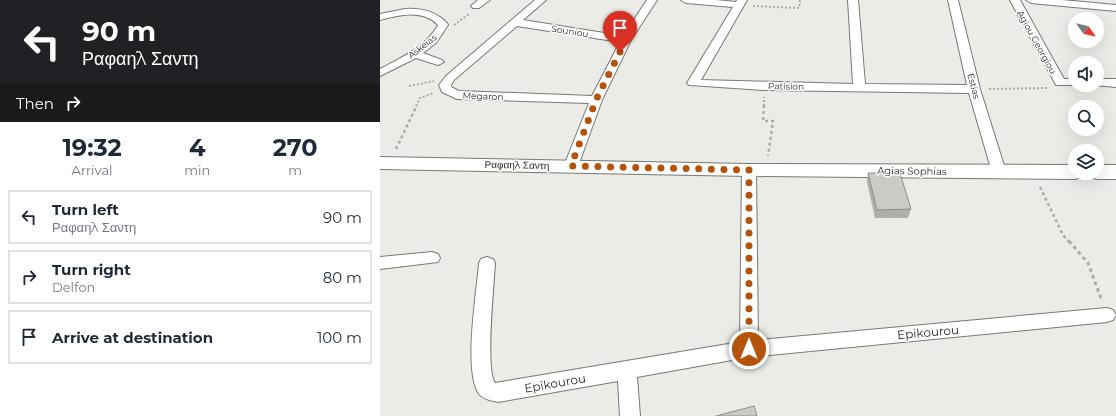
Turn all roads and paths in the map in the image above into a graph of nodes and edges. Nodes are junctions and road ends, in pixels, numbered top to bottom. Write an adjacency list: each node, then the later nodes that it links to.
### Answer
1 (542, 0): 13 (street)
2 (652, 0): 15 (street)
3 (686, 0): 10 (street)
4 (800, 0): 10 (path)
5 (853, 0): 26 (street)
6 (953, 0): 27 (street, Estias)
7 (1015, 0): 21 (street, Agiou Georgiou)
8 (1031, 0): 11 (street, Agiou Georgiou)
9 (480, 3): 14 (path)
10 (740, 3): 25 (street, Patision)
11 (1116, 8)
12 (380, 17): 14 (street, Askeias)
13 (514, 22): 15 (street, Souniou); 19 (street)
14 (442, 28): 16 (street, Askeias)
15 (626, 40): 29 (street)
16 (414, 54): 17 (street); 18 (street, Askeias)
17 (438, 62)
18 (380, 73)
19 (450, 78): 24 (path); 28 (street)
20 (1116, 82): 23 (street)
21 (1060, 83): 22 (street); 27 (path)
22 (1068, 83)
23 (1104, 83)
24 (409, 86)
25 (764, 86): 26 (street, Patision); 32 (path)
26 (859, 87): 27 (street, Patision)
27 (974, 89): 33 (street, Estias)
28 (446, 90): 29 (street, Megaron); 30 (path)
29 (596, 100): 31 (street)
30 (383, 163): 31 (street, Ραφαηλ Σαντη)
31 (571, 166): 32 (street, Ραφαηλ Σαντη)
32 (758, 170): 33 (street, Agias Sophias); 42 (street)
33 (999, 172): 34 (street, Agias Sophias)
34 (1033, 172): 35 (street, Agias Sophias); 41 (path)
35 (1068, 172)
36 (1104, 172): 37 (street)
37 (1116, 172)
38 (432, 258): 39 (street)
39 (380, 263)
40 (487, 263): 43 (street, Epikourou)
41 (1107, 315): 42 (street, Epikourou)
42 (749, 349): 43 (street, Epikourou)
43 (627, 370): 44 (street)
44 (630, 416)

